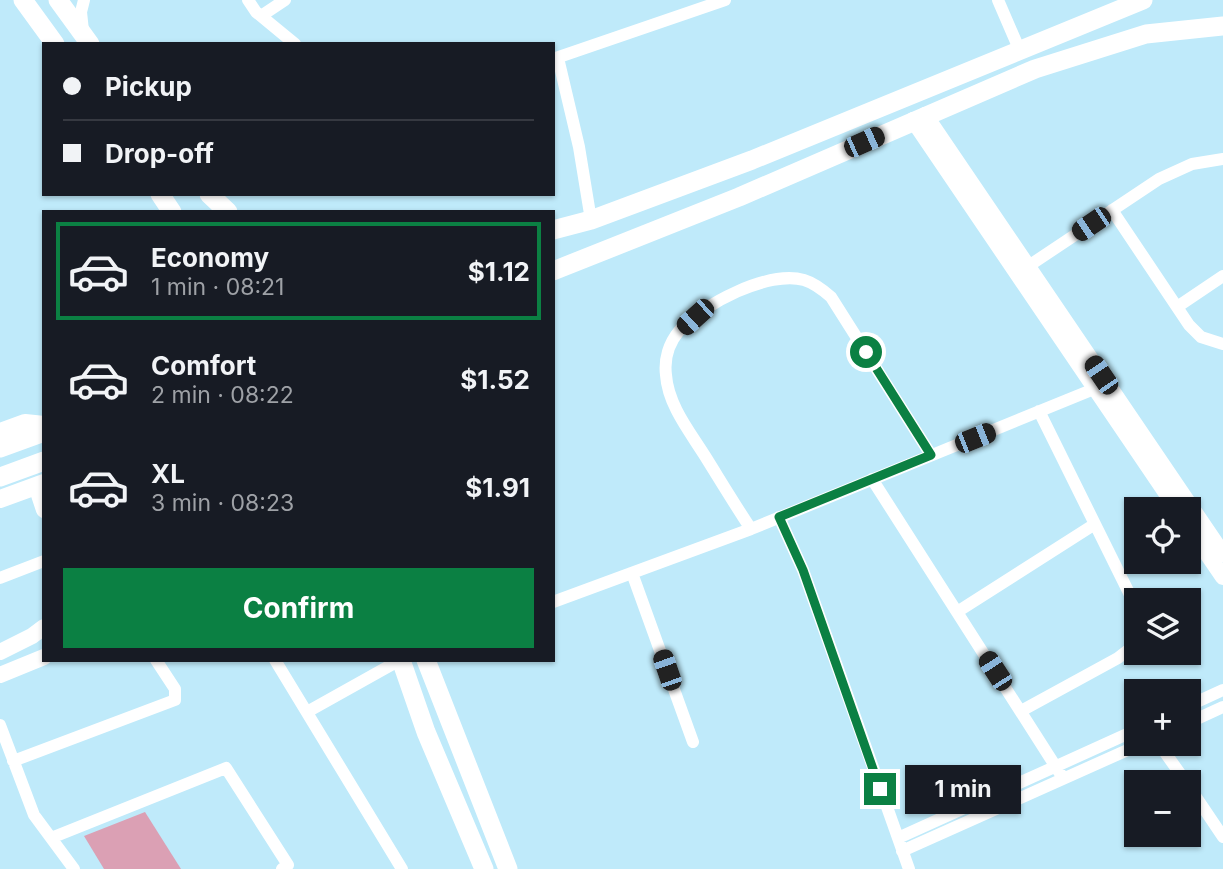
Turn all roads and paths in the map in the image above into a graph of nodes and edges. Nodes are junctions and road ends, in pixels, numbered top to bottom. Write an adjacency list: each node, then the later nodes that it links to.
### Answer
1 (23, 0): 13 (main road)
2 (58, 0): 12 (main road)
3 (84, 0): 12 (street)
4 (248, 0): 9 (street)
5 (285, 0): 9 (street)
6 (724, 0): 16 (street)
7 (998, 0): 15 (street)
8 (1140, 1): 11 (main road); 15 (main road)
9 (261, 16): 14 (street)
10 (1223, 26): 11 (main road)
11 (1146, 34): 17 (main road)
12 (86, 39)
13 (54, 42)
14 (293, 42)
15 (1020, 51): 22 (main road)
16 (555, 58): 22 (street)
17 (919, 118): 24 (street); 25 (main road); 29 (street)
18 (1223, 159): 21 (street)
19 (210, 196): 20 (main road)
20 (226, 210)
21 (1112, 210): 24 (street); 27 (street)
22 (592, 220): 23 (main road)
23 (555, 229)
24 (1027, 267): 46 (street)
25 (555, 270)
26 (1223, 276): 27 (street)
27 (1177, 307): 28 (street)
28 (1223, 344)
29 (1094, 389): 30 (street); 40 (street)
30 (1039, 411): 35 (street); 43 (street)
31 (42, 425): 32 (main road)
32 (0, 432)
33 (42, 433): 34 (main road)
34 (0, 448)
35 (931, 455): 38 (street); 44 (street)
36 (42, 462): 37 (main road)
37 (0, 477)
38 (872, 479): 42 (street); 53 (street)
39 (40, 485): 41 (main road)
40 (1169, 497)
41 (0, 499)
42 (779, 517): 44 (street); 80 (street)
43 (1095, 524): 51 (street); 53 (street)
44 (751, 529): 48 (street)
45 (1201, 545): 49 (street)
46 (1222, 550)
47 (42, 562): 50 (street)
48 (632, 573): 52 (street); 72 (street)
49 (1223, 577)
50 (0, 578)
51 (1127, 588)
52 (555, 601)
53 (957, 612): 68 (street)
54 (42, 628): 55 (street)
55 (0, 652)
56 (1124, 653): 68 (street)
57 (42, 658): 63 (street)
58 (157, 662): 74 (street)
59 (276, 662): 67 (street)
60 (397, 662): 67 (street)
61 (402, 662): 84 (main road)
62 (427, 662): 85 (main road)
63 (0, 675)
64 (1223, 690): 65 (street)
65 (1201, 700)
66 (1223, 707): 69 (street)
67 (307, 712): 83 (street)
68 (1021, 712): 75 (street)
69 (1201, 717)
70 (0, 724): 74 (street)
71 (1124, 735): 75 (street)
72 (693, 742)
73 (1124, 751): 76 (street)
74 (13, 761): 79 (street)
75 (1056, 766): 76 (street); 80 (street)
76 (1063, 778): 80 (street)
77 (1201, 805): 78 (street)
78 (1223, 837)
79 (51, 838): 81 (street); 82 (street)
80 (900, 844): 86 (street)
81 (74, 869)
82 (282, 869)
83 (402, 869)
84 (484, 869)
85 (508, 869)
86 (909, 869)

